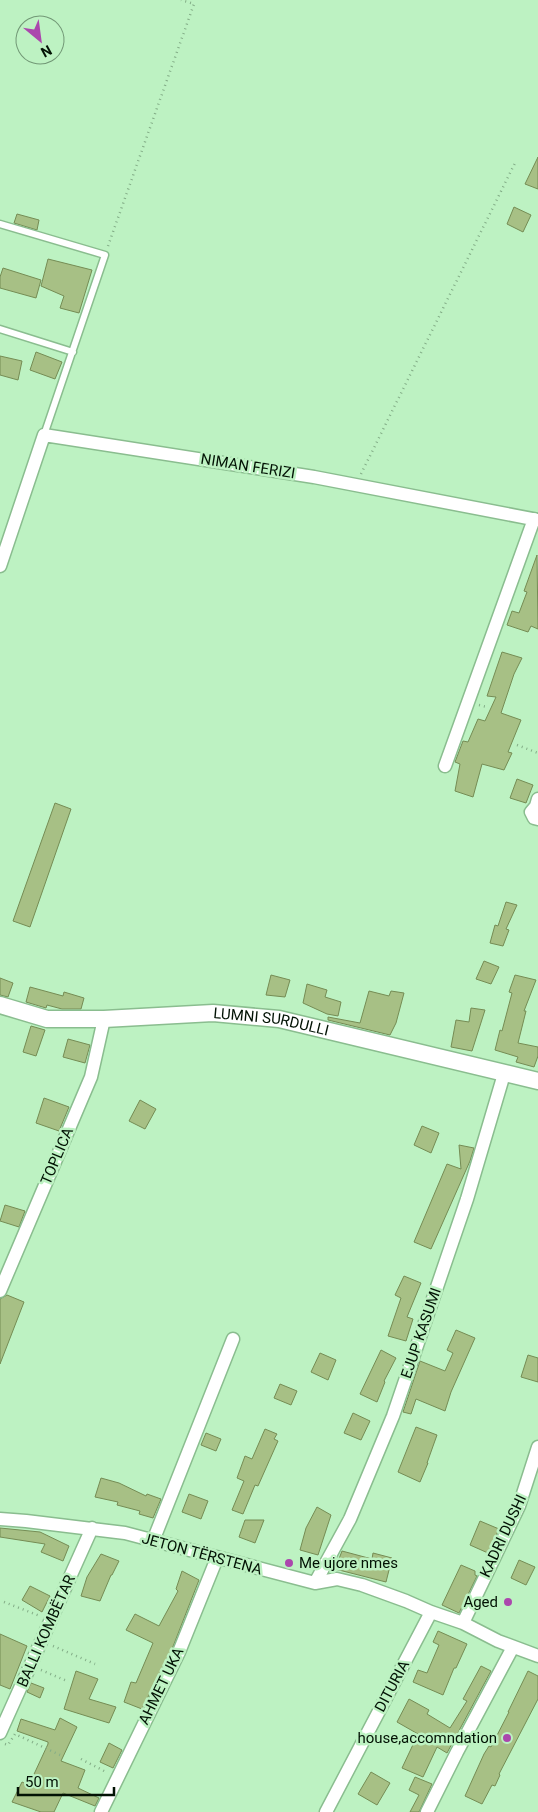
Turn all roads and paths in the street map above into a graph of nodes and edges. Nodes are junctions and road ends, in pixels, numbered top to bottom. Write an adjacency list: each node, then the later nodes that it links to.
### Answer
1 (181, 0): 4 (path)
2 (515, 163): 8 (path)
3 (0, 224): 4 (lane)
4 (105, 255): 6 (lane)
5 (0, 329): 6 (lane)
6 (72, 352): 7 (lane)
7 (44, 435): 8 (street, NIMAN FERIZI); 10 (street)
8 (356, 484): 9 (street, NIMAN FERIZI)
9 (536, 520): 13 (street)
10 (0, 566)
11 (517, 745): 12 (path)
12 (538, 753)
13 (445, 766)
14 (538, 799): 15 (street)
15 (538, 819)
16 (0, 1005): 17 (street, LUMNI SURDULLI)
17 (104, 1019): 18 (street, LUMNI SURDULLI); 20 (street, TOPLICA)
18 (504, 1074): 19 (street, LUMNI SURDULLI); 27 (street, EJUP KASUMI)
19 (538, 1081)
20 (0, 1291)
21 (233, 1339): 25 (street)
22 (538, 1447): 31 (street, KADRI DUSHI)
23 (0, 1519): 24 (street, JETON TËRSTENA)
24 (92, 1528): 25 (street, JETON TËRSTENA); 30 (street, BALLI KOMBËTAR)
25 (153, 1541): 26 (street, JETON TËRSTENA)
26 (217, 1558): 27 (street, JETON TËRSTENA); 42 (street, AHMET UKA)
27 (315, 1583): 29 (street, JETON TËRSTENA)
28 (4, 1602): 30 (path)
29 (431, 1612): 31 (street, JETON TËRSTENA); 44 (street, DITURIA)
30 (50, 1620): 32 (street, BALLI KOMBËTAR)
31 (463, 1623): 33 (street, JETON TËRSTENA)
32 (41, 1642): 35 (path); 36 (street, BALLI KOMBËTAR)
33 (513, 1647): 34 (street, JETON TËRSTENA); 45 (street)
34 (538, 1656)
35 (96, 1664)
36 (30, 1666): 37 (path); 38 (street, BALLI KOMBËTAR)
37 (67, 1681)
38 (0, 1733)
39 (0, 1742): 40 (path)
40 (60, 1756)
41 (81, 1759): 42 (path)
42 (116, 1778): 43 (street, AHMET UKA)
43 (101, 1812)
44 (326, 1812)
45 (427, 1812)

